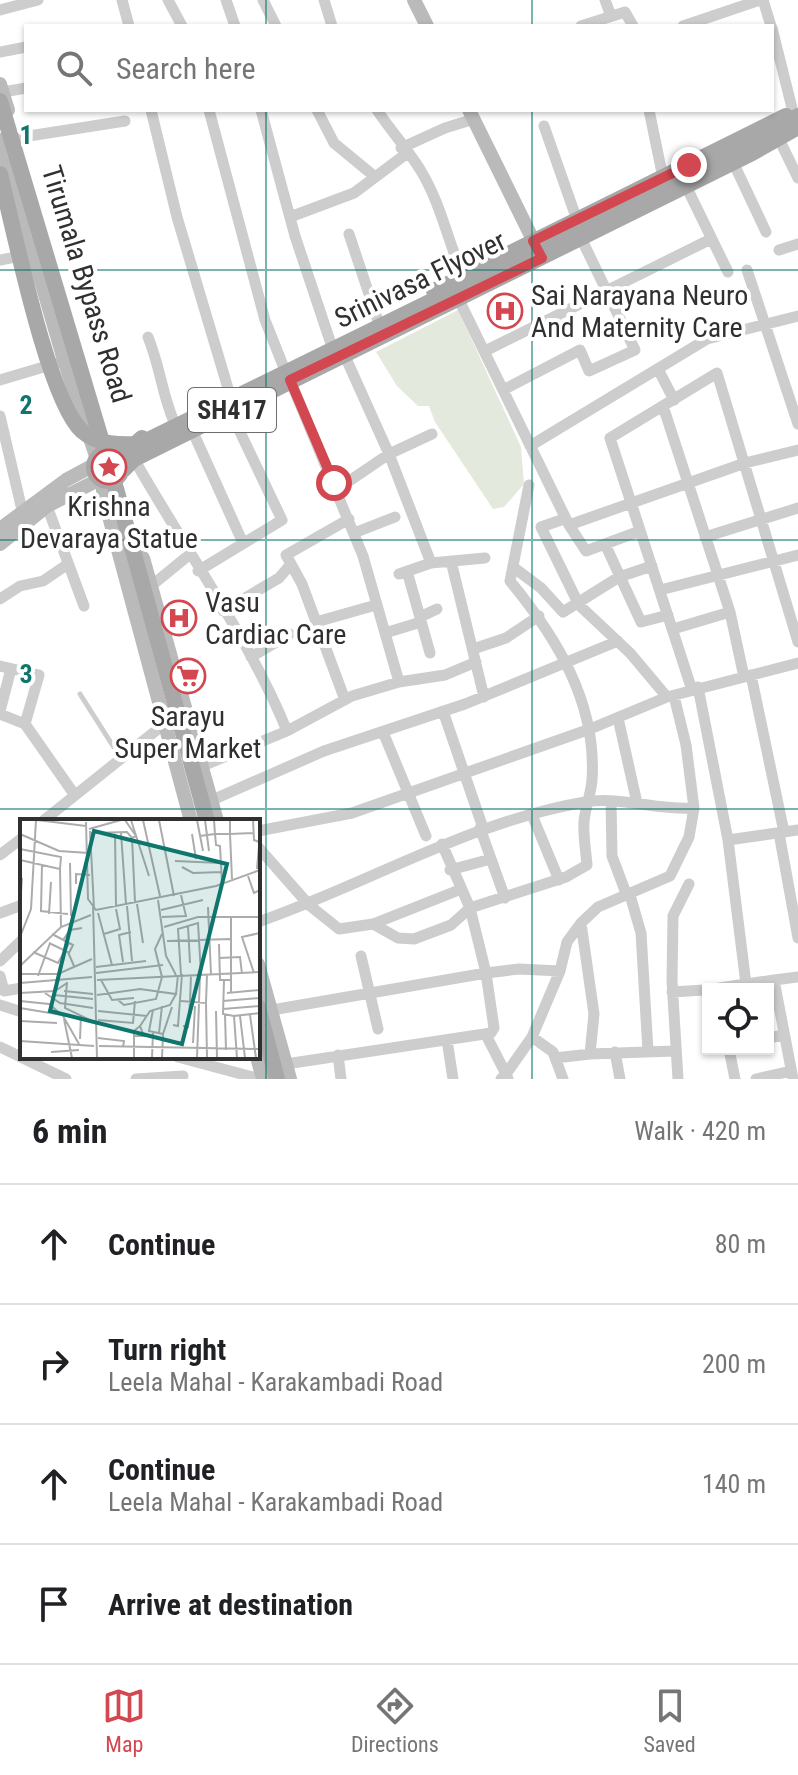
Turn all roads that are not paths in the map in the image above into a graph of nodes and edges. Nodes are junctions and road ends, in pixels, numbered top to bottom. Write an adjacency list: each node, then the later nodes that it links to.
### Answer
1 (38, 0): 10 (street)
2 (122, 0): 12 (street)
3 (168, 0): 13 (street)
4 (226, 0): 14 (street)
5 (263, 0): 15 (street)
6 (324, 0): 16 (street)
7 (414, 0): 17 (street)
8 (605, 0): 11 (street)
9 (761, 0): 20 (street); 21 (street)
10 (0, 10)
11 (611, 16): 18 (street); 19 (street)
12 (128, 24)
13 (181, 24)
14 (234, 24)
15 (275, 24)
16 (331, 24)
17 (426, 24)
18 (587, 24)
19 (632, 24)
20 (689, 24)
21 (771, 24)
22 (24, 47): 24 (street)
23 (776, 50): 34 (street)
24 (0, 52)
25 (24, 88): 26 (street)
26 (1, 92): 38 (street, Tirumala Bypass Road); 175 (main road, bridge)
27 (151, 112): 78 (street)
28 (210, 112): 75 (street)
29 (262, 112): 50 (street)
30 (318, 112): 44 (street)
31 (378, 112): 41 (street)
32 (649, 112): 45 (street)
33 (471, 115): 41 (street); 56 (street)
34 (797, 116): 39 (main road, SH417); 43 (main road, Srinivasa Flyover, bridge); 45 (main road, SH417)
35 (125, 121): 38 (street)
36 (0, 123): 174 (main road)
37 (544, 126): 51 (street)
38 (16, 138): 89 (street, Tirumala Bypass Road)
39 (779, 139): 42 (main road, SH417); 46 (street)
40 (0, 140): 48 (street, Tirumala Bypass Road)
41 (404, 151): 44 (street); 64 (street)
42 (733, 162): 47 (main road, SH417); 52 (street)
43 (0, 174)
44 (374, 176): 50 (street)
45 (663, 178): 51 (main road, SH417)
46 (798, 178)
47 (686, 186): 54 (main road, SH417); 55 (street)
48 (16, 194): 49 (street); 59 (street, Tirumala Bypass Road)
49 (0, 197)
50 (290, 217): 71 (street)
51 (577, 220): 56 (main road, SH417)
52 (766, 232)
53 (349, 234): 68 (street)
54 (581, 238): 60 (main road, SH417); 65 (street)
55 (711, 239): 63 (street); 65 (street)
56 (533, 241): 60 (street); 64 (main road, SH417)
57 (798, 244): 58 (street)
58 (779, 250)
59 (33, 253): 61 (street); 73 (street, Tirumala Bypass Road)
60 (542, 258): 66 (main road, SH417)
61 (0, 260)
62 (747, 270): 69 (street)
63 (728, 272)
64 (463, 276): 68 (main road, SH417)
65 (607, 291): 72 (street); 77 (street)
66 (458, 298): 71 (main road, SH417); 72 (street)
67 (798, 316): 69 (street)
68 (378, 321): 71 (main road, SH417)
69 (764, 327): 74 (street); 82 (street)
70 (148, 337): 81 (street)
71 (337, 349): 75 (main road, SH417); 87 (street)
72 (485, 351): 77 (street)
73 (64, 360): 76 (street); 89 (street, Tirumala Bypass Road)
74 (659, 371): 79 (street); 85 (street)
75 (287, 374): 78 (main road, SH417); 92 (street)
76 (0, 380)
77 (503, 390): 85 (street)
78 (230, 403): 81 (main road, SH417); 83 (main road, SH417); 105 (street)
79 (668, 403): 88 (street); 91 (street); 93 (street)
80 (0, 416): 96 (street)
81 (174, 422): 89 (main road, SH417)
82 (798, 424)
83 (192, 430): 89 (main road, SH417); 105 (street)
84 (432, 434): 87 (street)
85 (530, 446): 100 (street)
86 (798, 450): 88 (street)
87 (389, 454): 92 (street); 113 (street)
88 (745, 463): 91 (street); 99 (street)
89 (111, 467): 94 (street); 96 (street); 108 (street); 121 (street); 157 (street)
90 (529, 485): 117 (street)
91 (689, 485): 93 (street); 104 (street)
92 (336, 490): 98 (street)
93 (631, 504): 100 (street); 102 (street)
94 (47, 506): 106 (street); 114 (street)
95 (798, 508): 99 (street)
96 (22, 510): 101 (street)
97 (395, 517): 103 (street)
98 (349, 519): 103 (street); 115 (street)
99 (762, 519): 104 (street); 112 (street)
100 (566, 522): 107 (street); 125 (street)
101 (0, 529)
102 (640, 531): 107 (street); 116 (street)
103 (354, 533): 124 (street)
104 (705, 537): 119 (street)
105 (243, 543): 118 (street)
106 (0, 544)
107 (605, 544): 120 (street)
108 (189, 555): 118 (street); 121 (street)
109 (798, 555): 112 (street)
110 (485, 558): 111 (street)
111 (451, 561): 113 (street); 139 (street)
112 (776, 562): 119 (street); 138 (street)
113 (431, 563): 132 (street)
114 (68, 564): 123 (street); 126 (street)
115 (291, 564): 128 (street); 133 (street)
116 (652, 566): 120 (street); 122 (street)
117 (513, 567): 125 (street); 131 (street)
118 (198, 571): 128 (street)
119 (718, 576): 122 (street); 129 (street)
120 (619, 577): 125 (street); 130 (street)
121 (151, 586): 162 (street)
122 (660, 590): 130 (street)
123 (0, 599)
124 (376, 605): 133 (street); 135 (street)
125 (579, 605): 137 (street)
126 (84, 606)
127 (437, 609): 132 (street)
128 (223, 611): 141 (street)
129 (730, 612): 134 (street); 146 (street)
130 (668, 615): 134 (street)
131 (539, 616): 139 (street); 143 (street)
132 (421, 619): 135 (street); 140 (street)
133 (316, 622): 152 (street)
134 (673, 629): 148 (street)
135 (385, 633): 147 (street)
136 (290, 634): 141 (street)
137 (618, 641): 143 (street); 151 (street)
138 (798, 642)
139 (473, 649): 142 (street)
140 (430, 653)
141 (251, 657): 159 (street)
142 (476, 662): 147 (street); 150 (street)
143 (567, 664): 150 (street); 158 (street)
144 (798, 664): 146 (street)
145 (6, 668): 154 (street); 156 (street)
146 (748, 676): 148 (street); 180 (street)
147 (399, 682): 152 (street)
148 (695, 688): 151 (street); 183 (street)
149 (80, 694): 161 (lane)
150 (484, 697): 153 (street)
151 (670, 697): 155 (street); 170 (street)
152 (345, 700): 159 (street)
153 (443, 711): 160 (street); 163 (street)
154 (0, 713): 156 (street)
155 (618, 718): 158 (street); 169 (street)
156 (25, 724): 165 (street)
157 (163, 725): 161 (street); 173 (street)
158 (590, 729): 163 (street); 167 (street)
159 (287, 731): 162 (street)
160 (383, 732): 164 (street); 166 (street)
161 (121, 758): 165 (street)
162 (200, 767): 166 (street)
163 (464, 773): 164 (street); 177 (street)
164 (408, 793): 179 (street); 181 (street)
165 (74, 794): 172 (street)
166 (210, 801): 176 (street)
167 (587, 801): 168 (street); 171 (street); 189 (street)
168 (611, 802): 169 (street); 192 (street)
169 (637, 803): 170 (street)
170 (694, 808): 192 (street)
171 (532, 815): 177 (street); 189 (street)
172 (45, 819)
173 (190, 819)
174 (197, 819)
175 (206, 819)
176 (216, 819)
177 (482, 828): 184 (street); 187 (street)
178 (798, 830): 180 (street)
179 (260, 831)
180 (782, 833): 183 (street); 201 (street)
181 (426, 836)
182 (20, 840): 186 (street)
183 (728, 840): 211 (street)
184 (442, 844): 188 (street); 194 (street)
185 (260, 849): 194 (street)
186 (0, 855)
187 (491, 859): 188 (street); 193 (street)
188 (450, 870): 191 (street)
189 (559, 880): 193 (street)
190 (689, 884): 217 (street)
191 (459, 890): 196 (street); 200 (street)
192 (628, 895): 199 (street); 229 (street)
193 (505, 898): 196 (street)
194 (309, 905): 198 (street); 200 (street)
195 (20, 906): 197 (street)
196 (470, 908): 200 (street); 206 (street)
197 (0, 913)
198 (260, 921)
199 (581, 923): 205 (street); 233 (street)
200 (373, 924)
201 (798, 938)
202 (20, 942): 204 (street)
203 (361, 956): 216 (street)
204 (0, 961)
205 (560, 971): 206 (street); 225 (street)
206 (486, 973): 216 (street); 223 (street)
207 (0, 976): 214 (street)
208 (260, 977): 220 (street)
209 (798, 977): 210 (street)
210 (774, 980): 212 (street); 213 (street)
211 (746, 983)
212 (753, 983)
213 (774, 983)
214 (20, 988)
215 (702, 990): 217 (street)
216 (369, 992): 220 (street); 222 (street)
217 (672, 992): 230 (street)
218 (774, 1001): 224 (street)
219 (0, 1005): 221 (street)
220 (265, 1009): 241 (main road)
221 (20, 1011)
222 (378, 1029)
223 (486, 1035): 227 (street); 243 (street)
224 (784, 1035): 226 (street); 242 (street)
225 (532, 1037): 237 (street); 243 (street)
226 (774, 1037)
227 (447, 1040): 234 (street); 249 (street)
228 (0, 1047): 236 (street)
229 (648, 1051): 230 (street); 231 (street)
230 (674, 1051): 252 (street)
231 (615, 1052): 233 (street); 251 (street)
232 (260, 1054): 247 (main road)
233 (590, 1054): 237 (street)
234 (338, 1055): 241 (street); 248 (street)
235 (730, 1055): 253 (street)
236 (20, 1057)
237 (555, 1058): 250 (street)
238 (25, 1059): 245 (street)
239 (188, 1059): 247 (street)
240 (258, 1059): 247 (street)
241 (285, 1074)
242 (792, 1075): 254 (street)
243 (505, 1077)
244 (183, 1078): 246 (street)
245 (66, 1079)
246 (136, 1079)
247 (264, 1079)
248 (341, 1079)
249 (453, 1079)
250 (563, 1079)
251 (620, 1079)
252 (678, 1079)
253 (735, 1079)
254 (756, 1079)

